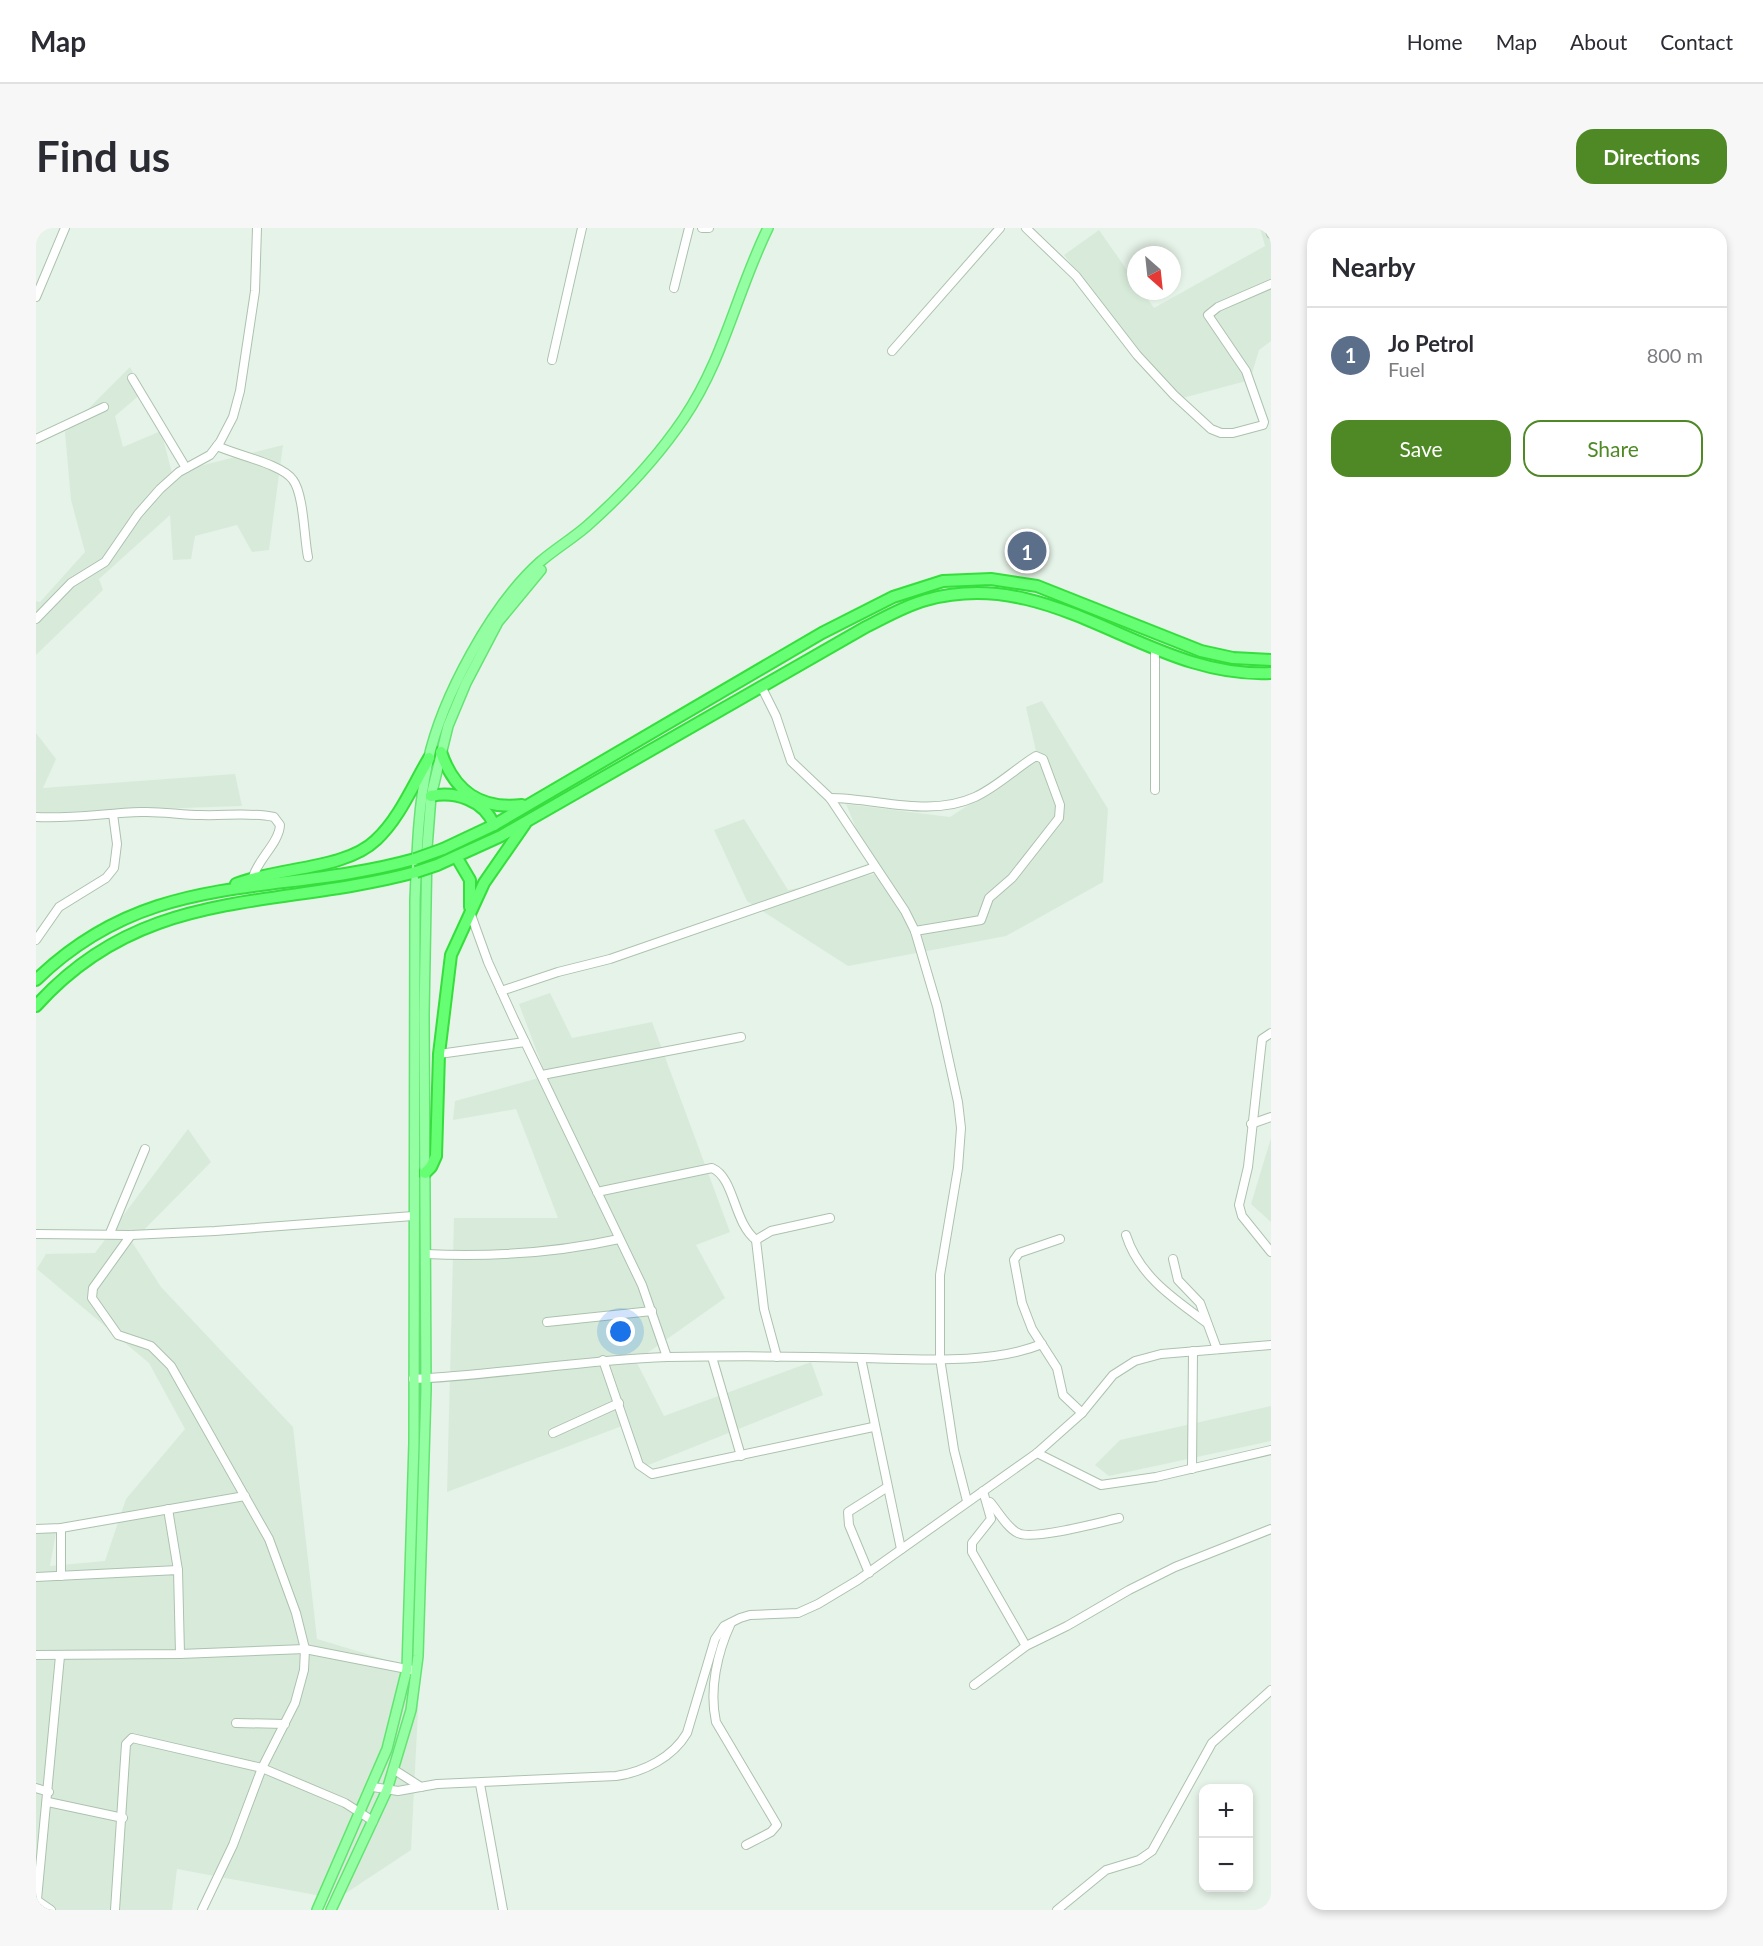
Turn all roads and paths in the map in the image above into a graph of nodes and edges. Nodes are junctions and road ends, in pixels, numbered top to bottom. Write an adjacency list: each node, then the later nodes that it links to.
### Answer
1 (65, 228): 14 (street)
2 (257, 228): 20 (street)
3 (582, 228): 16 (street)
4 (689, 228): 13 (street)
5 (702, 228): 6 (street)
6 (710, 228)
7 (768, 228): 25 (main road)
8 (1000, 228): 15 (street)
9 (1026, 228): 12 (street)
10 (1269, 228): 11 (street)
11 (1271, 234)
12 (1271, 284)
13 (674, 288)
14 (36, 297)
15 (892, 351)
16 (552, 360)
17 (132, 378): 21 (street)
18 (104, 407): 19 (street)
19 (36, 439)
20 (217, 446): 21 (street); 22 (street)
21 (186, 468): 23 (street)
22 (308, 557)
23 (36, 619)
24 (822, 633): 26 (highway); 28 (highway); 36 (highway)
25 (480, 647): 31 (main road); 32 (main road)
26 (829, 648): 27 (highway); 30 (highway)
27 (1155, 649): 29 (highway); 33 (street)
28 (1271, 660)
29 (1271, 673)
30 (762, 688): 35 (street); 39 (highway)
31 (441, 752): 34 (main road); 36 (highway)
32 (429, 758): 43 (highway); 59 (main road)
33 (1155, 790)
34 (431, 796): 40 (highway); 59 (main road)
35 (830, 798): 42 (street); 46 (street)
36 (528, 805): 40 (highway)
37 (113, 814): 38 (street); 43 (street); 47 (street)
38 (36, 817)
39 (526, 821): 41 (highway); 45 (highway)
40 (494, 825): 44 (highway, bridge)
41 (457, 858): 45 (highway); 50 (highway, bridge)
42 (874, 867): 46 (street); 49 (street)
43 (253, 877): 44 (highway)
44 (223, 890): 48 (highway)
45 (470, 912): 49 (street); 54 (highway)
46 (915, 931): 85 (street)
47 (36, 940)
48 (36, 980)
49 (501, 991): 53 (street)
50 (36, 1006)
51 (1271, 1033): 57 (street)
52 (741, 1037): 55 (street)
53 (525, 1042): 54 (street); 55 (street)
54 (439, 1054): 59 (highway)
55 (542, 1075): 60 (street)
56 (1271, 1117): 57 (street)
57 (1251, 1124): 70 (street)
58 (145, 1149): 63 (street)
59 (420, 1173): 61 (main road); 72 (main road)
60 (597, 1192): 67 (street); 69 (street)
61 (413, 1216): 65 (street); 87 (main road)
62 (830, 1218): 69 (street)
63 (110, 1233): 64 (street); 65 (street)
64 (36, 1234)
65 (131, 1235): 99 (street)
66 (1126, 1235): 76 (street)
67 (619, 1239): 72 (street); 74 (street)
68 (1060, 1239): 77 (street)
69 (756, 1240): 83 (street)
70 (1267, 1243): 71 (street)
71 (1271, 1252)
72 (426, 1254): 88 (main road)
73 (1173, 1259): 76 (street)
74 (652, 1311): 75 (street); 81 (street)
75 (547, 1322)
76 (1208, 1323): 79 (street)
77 (1042, 1344): 85 (street); 90 (street)
78 (1271, 1345): 79 (street)
79 (1217, 1349): 80 (street)
80 (1193, 1352): 90 (street); 96 (street)
81 (667, 1357): 82 (street); 86 (street)
82 (712, 1357): 83 (street); 95 (street)
83 (777, 1357): 84 (street)
84 (861, 1358): 85 (street); 91 (street)
85 (940, 1358): 100 (street)
86 (603, 1360): 88 (street); 89 (street)
87 (413, 1379): 88 (street); 117 (main road)
88 (426, 1379): 117 (main road)
89 (619, 1403): 92 (street); 95 (street)
90 (1082, 1413): 94 (street)
91 (873, 1427): 95 (street); 97 (street)
92 (554, 1433)
93 (1271, 1450): 96 (street)
94 (1037, 1453): 96 (street); 98 (street)
95 (741, 1455)
96 (1192, 1469)
97 (886, 1488): 106 (street); 108 (street)
98 (985, 1495): 100 (street); 102 (street); 112 (street)
99 (245, 1496): 101 (street); 113 (street)
100 (967, 1501): 106 (street)
101 (168, 1509): 103 (street); 107 (street)
102 (1119, 1518)
103 (61, 1528): 104 (street); 109 (street)
104 (36, 1529)
105 (1271, 1529): 112 (street)
106 (901, 1549): 108 (street)
107 (178, 1570): 109 (street); 114 (street)
108 (869, 1573): 111 (street)
109 (61, 1576): 110 (street)
110 (36, 1577)
111 (731, 1622): 124 (street); 134 (street)
112 (1026, 1646): 118 (street)
113 (305, 1649): 114 (street); 117 (street); 121 (street)
114 (180, 1654): 116 (street)
115 (36, 1656): 116 (street)
116 (60, 1656): 129 (street)
117 (412, 1670): 123 (main road); 125 (main road)
118 (974, 1685)
119 (1271, 1690): 142 (street)
120 (236, 1723): 121 (street)
121 (285, 1724): 122 (street)
122 (262, 1768): 131 (street); 132 (street); 138 (street)
123 (393, 1769): 126 (street); 128 (main road)
124 (480, 1784): 126 (street); 141 (street)
125 (373, 1787): 128 (street); 131 (main road)
126 (421, 1787): 128 (street)
127 (36, 1788): 129 (street)
128 (387, 1790): 133 (main road)
129 (49, 1792): 130 (street)
130 (48, 1802): 132 (street); 135 (street)
131 (361, 1814): 133 (street); 139 (main road)
132 (123, 1818): 137 (street)
133 (373, 1821): 140 (main road)
134 (746, 1845)
135 (37, 1906): 136 (street)
136 (51, 1910)
137 (115, 1910)
138 (202, 1910)
139 (317, 1910)
140 (331, 1910)
141 (503, 1910)
142 (1057, 1910)

